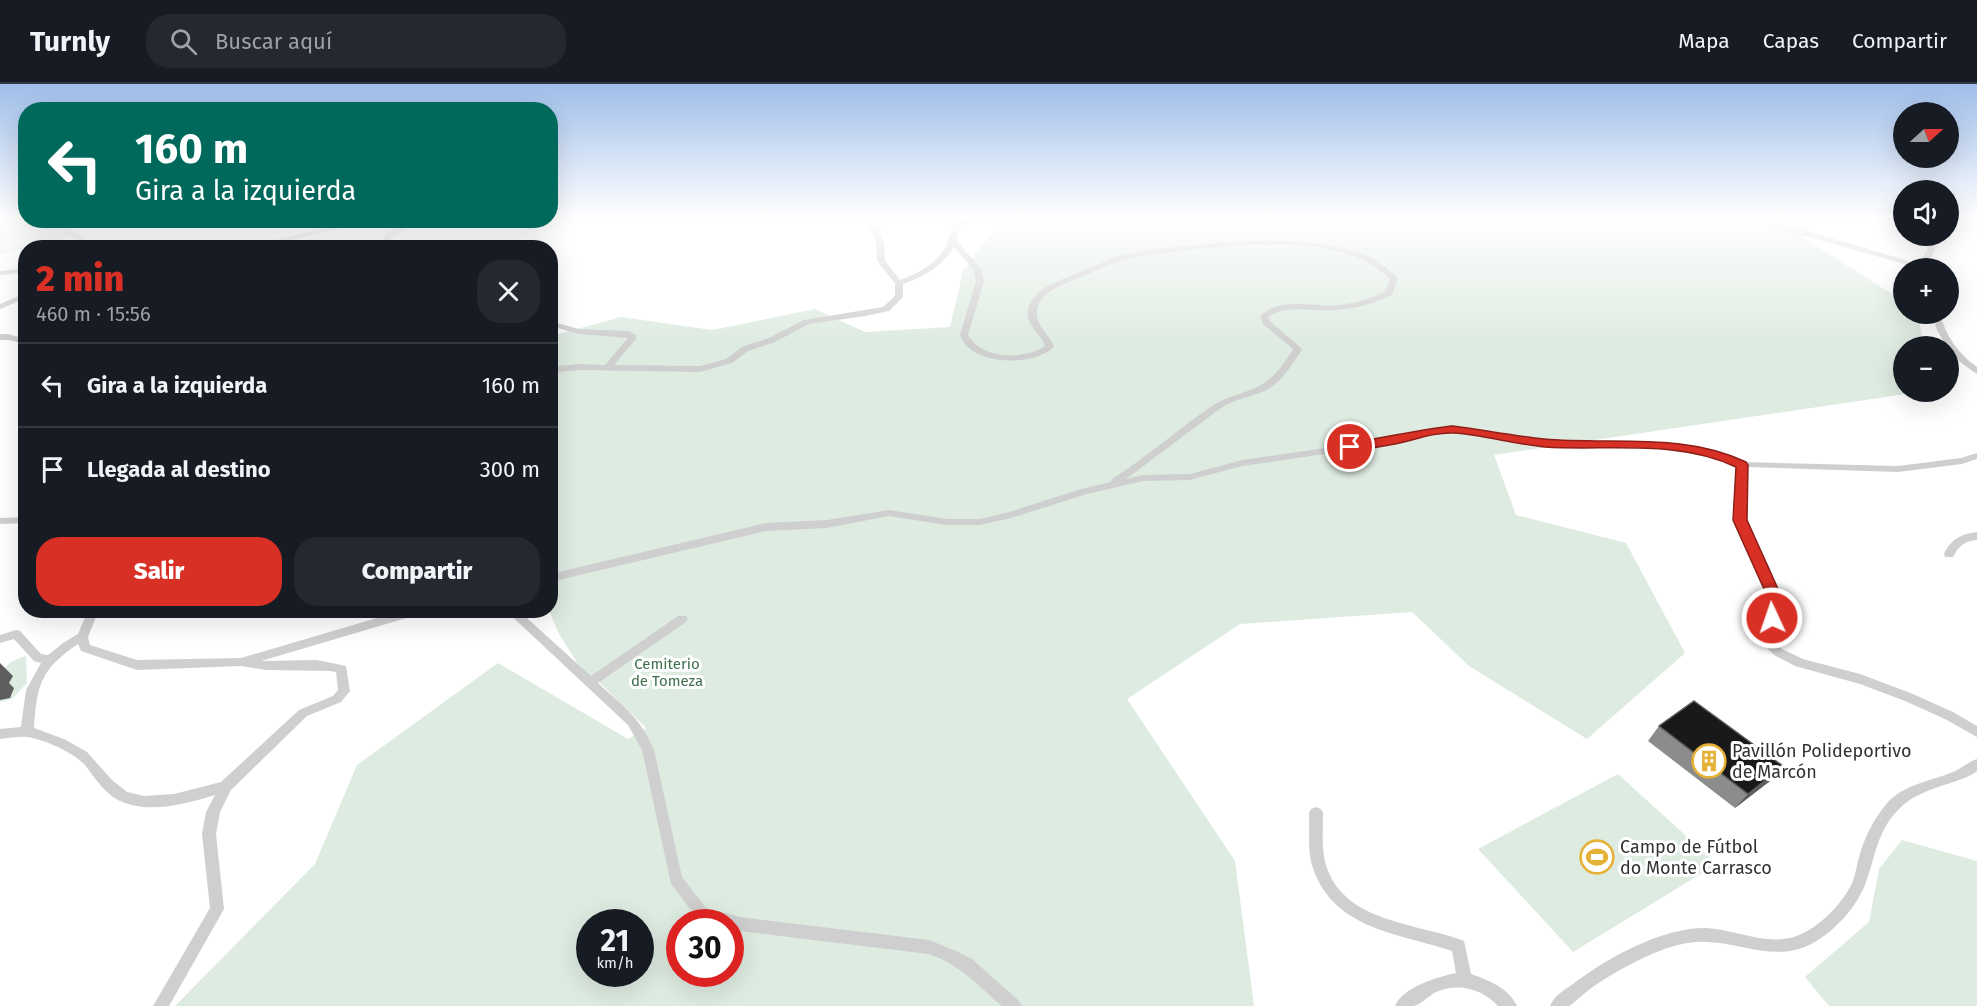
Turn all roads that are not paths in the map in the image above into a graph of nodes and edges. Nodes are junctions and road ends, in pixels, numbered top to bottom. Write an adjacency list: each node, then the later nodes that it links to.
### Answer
1 (881, 259): 8 (street)
2 (939, 259): 8 (street)
3 (968, 259): 4 (street)
4 (1121, 259)
5 (1367, 259): 20 (street)
6 (18, 271): 7 (street)
7 (0, 273)
8 (899, 283): 15 (street)
9 (18, 298): 10 (street)
10 (0, 306)
11 (1939, 324): 17 (street)
12 (558, 326): 15 (street)
13 (0, 337): 14 (street)
14 (18, 340)
15 (607, 369): 16 (street)
16 (558, 370)
17 (1977, 371)
18 (1977, 456): 19 (street)
19 (1742, 465): 20 (street); 36 (street)
20 (1106, 486): 25 (street)
21 (18, 520): 22 (street)
22 (0, 521)
23 (1977, 536): 24 (street)
24 (1949, 554)
25 (558, 576)
26 (91, 618): 31 (street)
27 (392, 618): 33 (street)
28 (519, 618): 34 (street)
29 (682, 619): 34 (street)
30 (0, 639): 32 (street)
31 (82, 639): 32 (street); 33 (street)
32 (54, 657): 35 (street)
33 (241, 662): 39 (street)
34 (590, 683): 43 (street)
35 (27, 732): 37 (street); 39 (street)
36 (1977, 732)
37 (0, 734)
38 (1977, 764): 46 (street)
39 (218, 792): 42 (street)
40 (1316, 813): 41 (street)
41 (1464, 980): 44 (street); 45 (street)
42 (161, 1006)
43 (1014, 1006)
44 (1402, 1006)
45 (1509, 1006)
46 (1558, 1006)

